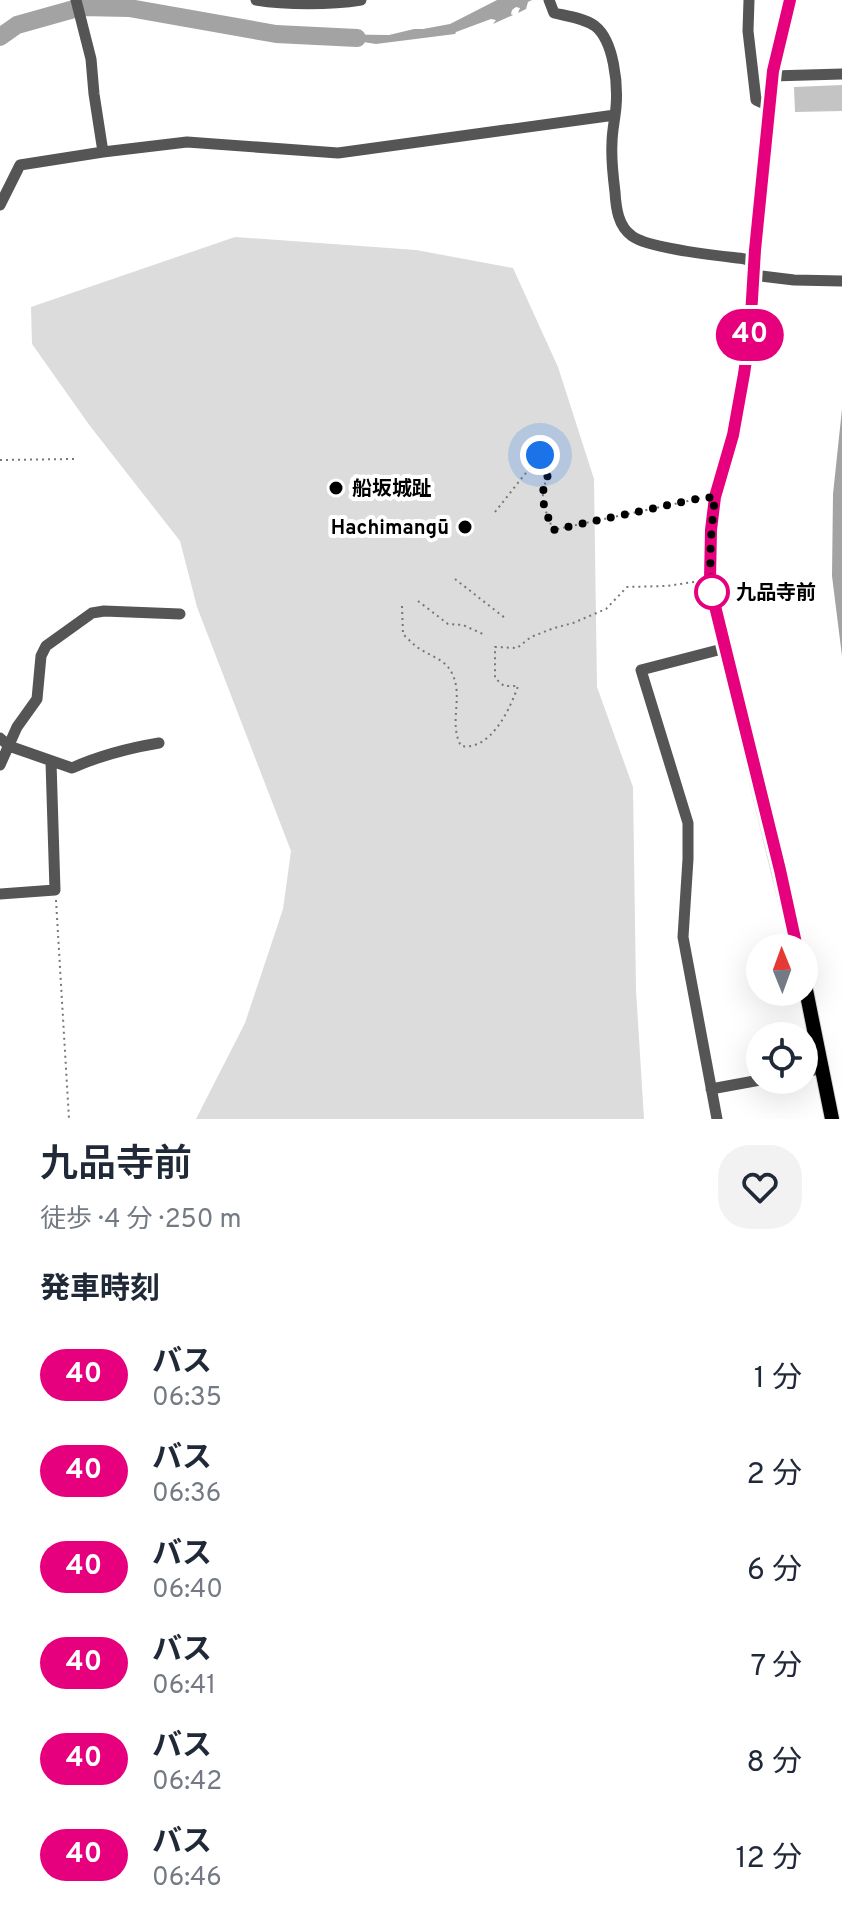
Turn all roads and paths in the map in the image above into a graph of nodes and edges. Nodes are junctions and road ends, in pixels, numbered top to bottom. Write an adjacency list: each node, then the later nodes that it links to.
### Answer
1 (76, 0): 11 (street)
2 (256, 0): 3 (street)
3 (361, 0)
4 (549, 0): 10 (street)
5 (749, 0): 9 (street)
6 (790, 0): 8 (main road)
7 (842, 74): 8 (street)
8 (772, 76): 9 (main road)
9 (769, 106): 13 (main road)
10 (615, 115): 11 (street); 13 (street)
11 (103, 152): 12 (street)
12 (0, 205)
13 (754, 269): 14 (street); 17 (main road)
14 (842, 281)
15 (75, 459): 16 (path)
16 (0, 460)
17 (715, 497): 18 (path); 20 (main road)
18 (495, 512)
19 (455, 579): 24 (path)
20 (710, 579): 22 (path); 26 (main road)
21 (418, 601): 25 (path)
22 (402, 606)
23 (180, 614): 27 (street)
24 (505, 618)
25 (485, 635)
26 (726, 648): 33 (main road); 38 (street)
27 (4, 742): 29 (street); 30 (street)
28 (159, 743): 29 (street)
29 (51, 762): 31 (street)
30 (0, 765)
31 (55, 890): 32 (street); 39 (path)
32 (0, 894)
33 (794, 934)
34 (810, 1006): 35 (main road)
35 (823, 1068): 36 (street); 41 (main road)
36 (818, 1069)
37 (746, 1083): 38 (street)
38 (711, 1089): 40 (street)
39 (69, 1119)
40 (717, 1119)
41 (832, 1119)

